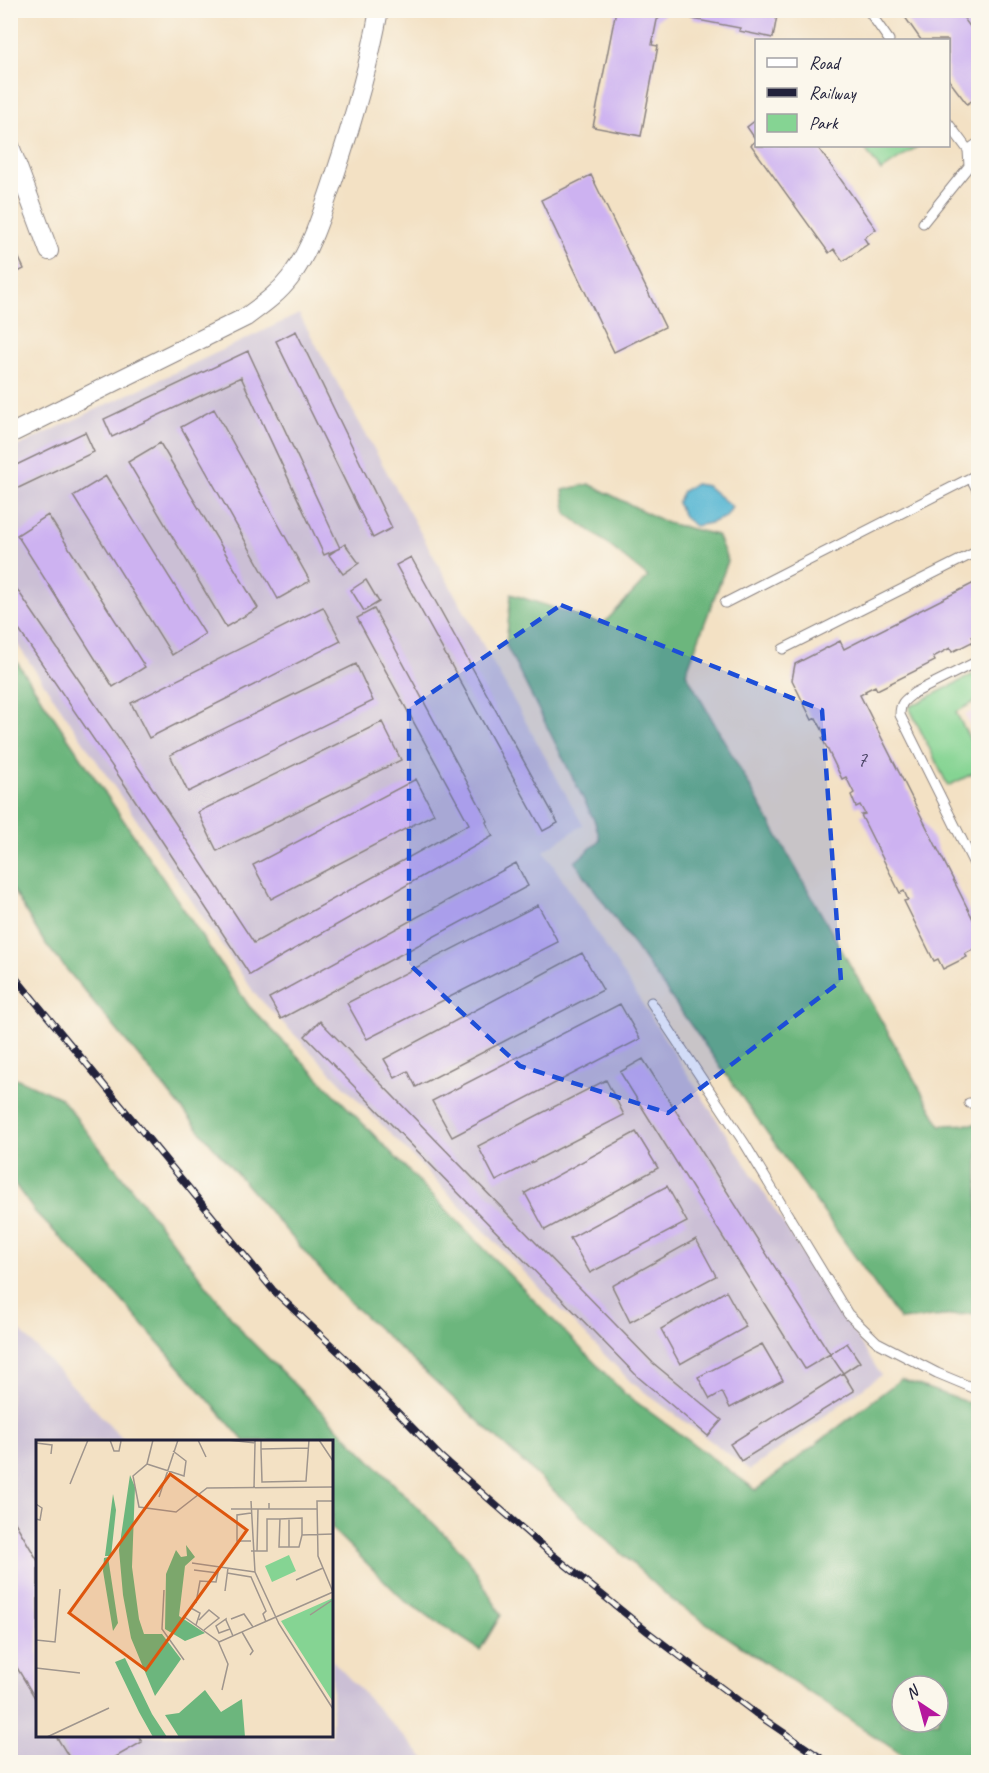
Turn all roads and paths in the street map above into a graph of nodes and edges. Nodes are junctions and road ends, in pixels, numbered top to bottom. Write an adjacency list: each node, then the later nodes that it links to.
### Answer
1 (379, 10): 10 (street)
2 (868, 10): 3 (lane)
3 (888, 39)
4 (950, 126): 7 (lane)
5 (978, 142): 7 (lane)
6 (10, 146): 9 (street)
7 (968, 150): 8 (lane)
8 (923, 223)
9 (49, 251)
10 (10, 434)
11 (975, 476): 12 (lane); 14 (lane)
12 (978, 492)
13 (978, 551): 15 (lane)
14 (725, 603)
15 (783, 649)
16 (978, 661): 17 (lane)
17 (978, 872)
18 (651, 1002): 19 (lane)
19 (978, 1389)

